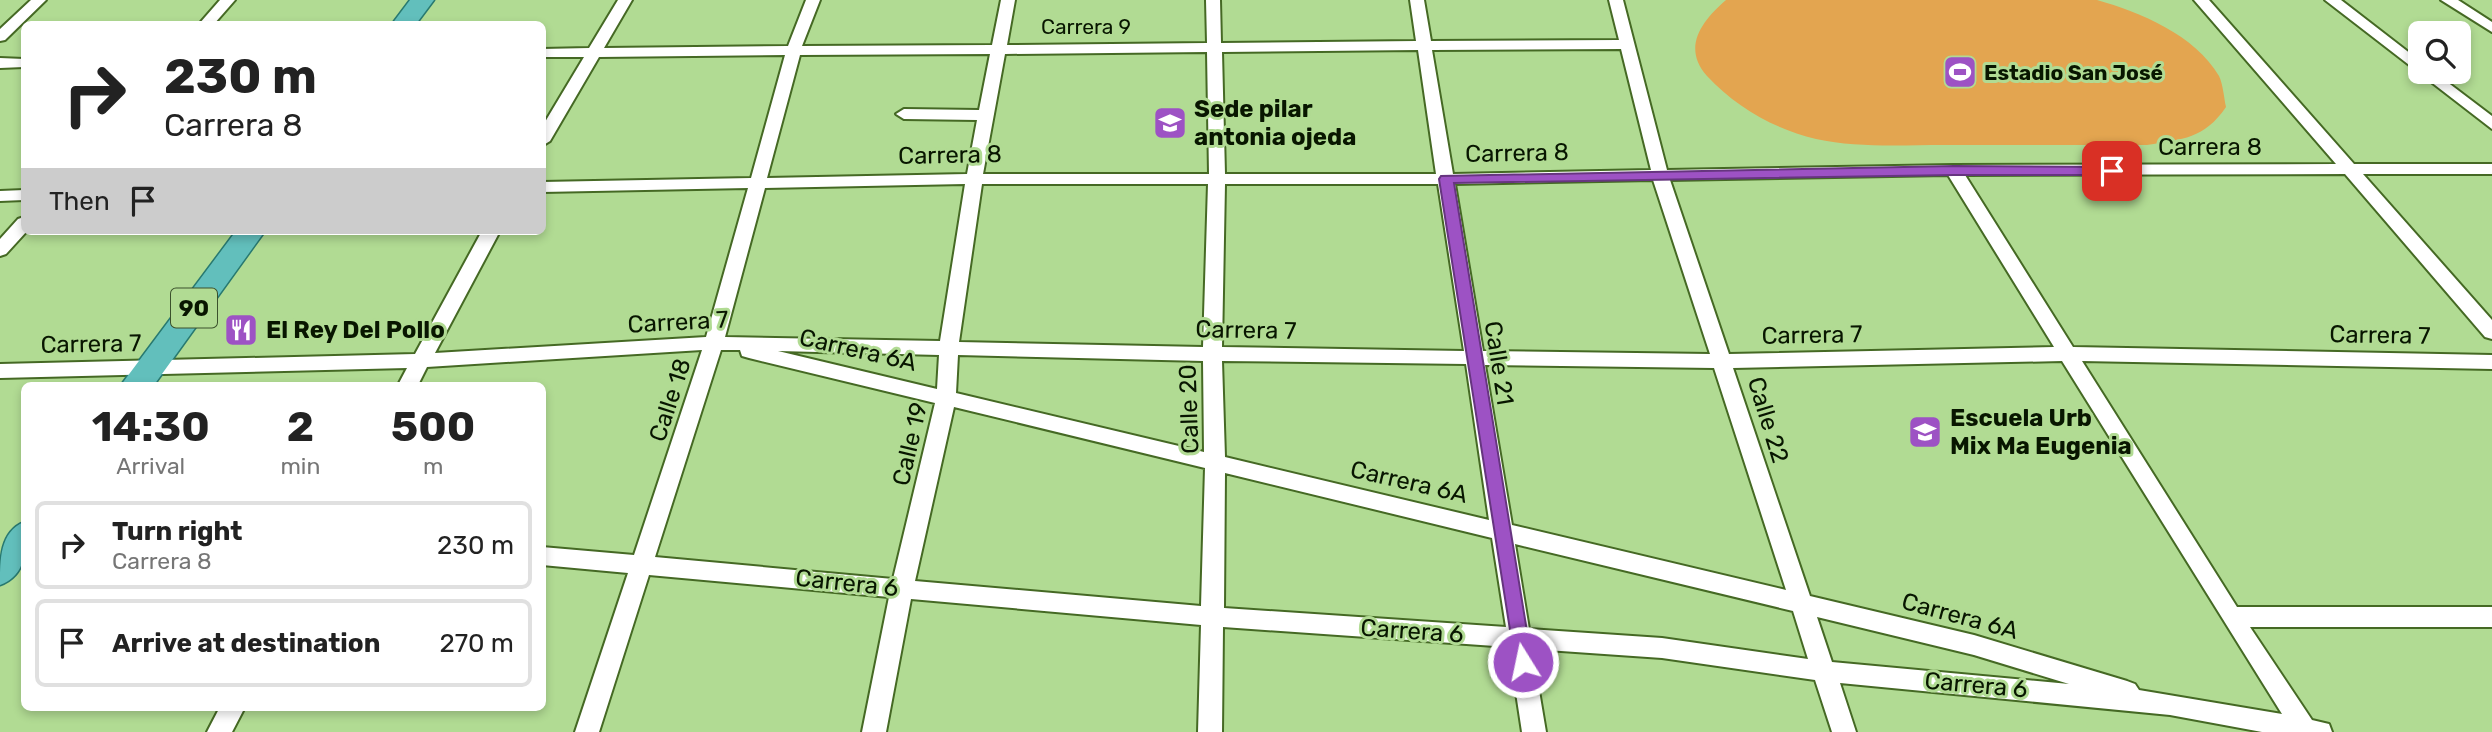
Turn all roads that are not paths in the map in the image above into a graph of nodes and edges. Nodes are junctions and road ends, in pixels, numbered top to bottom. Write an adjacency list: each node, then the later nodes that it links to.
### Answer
1 (39, 0): 16 (street)
2 (228, 0): 13 (street)
3 (422, 0): 14 (highway)
4 (625, 0): 22 (street)
5 (813, 0): 21 (street, Calle 18)
6 (1009, 0): 19 (street, Calle 19)
7 (1213, 0): 20 (street, Calle 20)
8 (1417, 0): 18 (street, Calle 21)
9 (1616, 0): 17 (street, Calle 22)
10 (2201, 0): 34 (street)
11 (2332, 0): 24 (street)
12 (2448, 0): 15 (street)
13 (209, 21)
14 (406, 21)
15 (2492, 28)
16 (0, 37)
17 (1629, 44): 18 (street, Carrera 9); 35 (street, Calle 22)
18 (1425, 46): 20 (street, Carrera 9); 38 (street, Calle 21)
19 (1000, 47): 20 (street, Carrera 9); 21 (street, Carrera 9); 29 (street, Calle 19)
20 (1213, 47): 36 (street, Calle 20)
21 (794, 49): 22 (street, Carrera 9); 39 (street, Calle 18)
22 (595, 52): 23 (street, Carrera 9); 31 (street)
23 (546, 53)
24 (2408, 59)
25 (21, 63): 26 (street)
26 (0, 64)
27 (2440, 84): 30 (street)
28 (904, 114): 29 (street)
29 (986, 115): 37 (street, Calle 19)
30 (2492, 124)
31 (546, 134)
32 (2492, 169): 34 (street, Carrera 8)
33 (1954, 170): 34 (street, Carrera 8); 35 (street, Carrera 8); 51 (street)
34 (2349, 172): 47 (street)
35 (1660, 175): 38 (street, Carrera 8); 54 (street, Calle 22)
36 (1217, 178): 37 (street, Carrera 8); 38 (street, Carrera 8); 50 (street, Calle 20)
37 (974, 179): 39 (street, Carrera 8); 49 (street, Calle 19)
38 (1446, 179): 52 (street, Calle 21)
39 (756, 184): 40 (street, Carrera 8); 48 (street, Calle 18)
40 (546, 187)
41 (21, 195): 42 (street)
42 (0, 196)
43 (21, 226): 46 (street)
44 (248, 235): 57 (highway, 90)
45 (489, 235): 53 (street)
46 (0, 250)
47 (2492, 332)
48 (714, 343): 49 (street, Carrera 7); 53 (street, Carrera 7); 59 (street, Carrera 6A); 64 (street, Calle 18)
49 (949, 347): 50 (street, Carrera 7); 59 (street, Calle 19)
50 (1212, 355): 52 (street, Carrera 7); 60 (street, Calle 20)
51 (2068, 355): 54 (street, Carrera 7); 55 (street, Carrera 7); 69 (street)
52 (1473, 358): 54 (street, Carrera 7); 61 (street, Calle 21)
53 (421, 361): 57 (street, Carrera 7); 58 (street)
54 (1723, 361): 67 (street, Calle 22)
55 (2492, 362)
56 (0, 371): 57 (street, Carrera 7)
57 (144, 376)
58 (410, 382)
59 (946, 398): 60 (street, Carrera 6A); 66 (street, Calle 19)
60 (1215, 463): 61 (street, Carrera 6A); 68 (street, Calle 20)
61 (1500, 531): 67 (street, Carrera 6A); 71 (street, Calle 21)
62 (21, 541): 65 (highway)
63 (546, 556): 64 (street, Carrera 6)
64 (643, 563): 66 (street, Carrera 6); 77 (street, Calle 18)
65 (0, 570)
66 (902, 589): 68 (street, Carrera 6); 78 (street, Calle 19)
67 (1800, 603): 72 (street, Calle 22); 73 (street, Carrera 6A)
68 (1213, 617): 71 (street, Carrera 6); 79 (street, Calle 20)
69 (2231, 617): 70 (street); 75 (street)
70 (2492, 617)
71 (1519, 639): 72 (street, Carrera 6); 80 (street, Calle 21)
72 (1824, 671): 73 (street, Carrera 6); 81 (street, Calle 22)
73 (2170, 704): 75 (street, Carrera 6)
74 (231, 711): 76 (street)
75 (2311, 731)
76 (219, 732)
77 (587, 732)
78 (874, 732)
79 (1210, 732)
80 (1534, 732)
81 (1844, 732)

